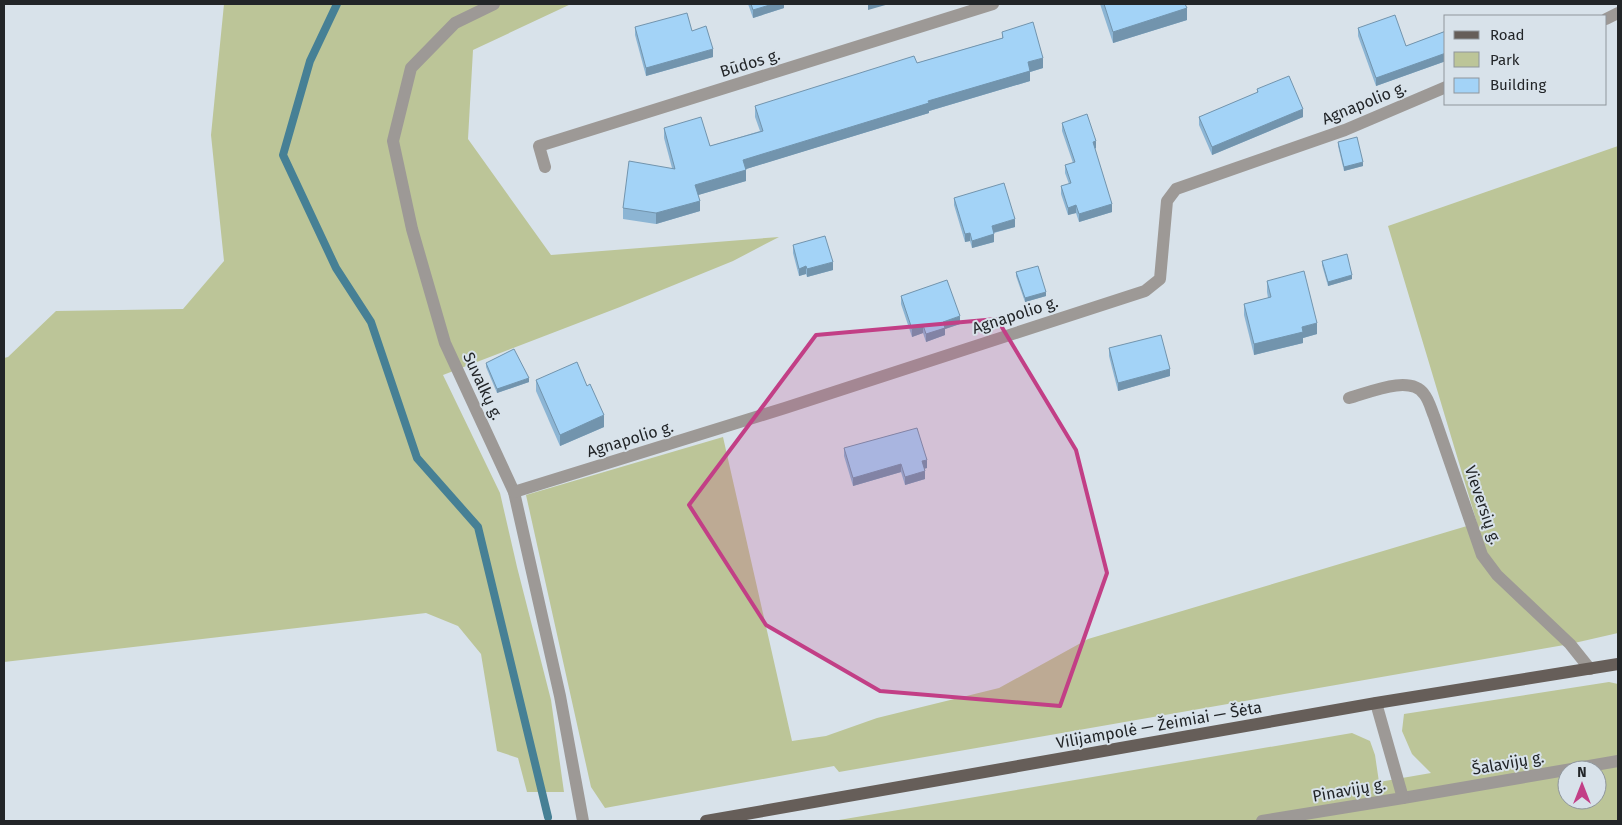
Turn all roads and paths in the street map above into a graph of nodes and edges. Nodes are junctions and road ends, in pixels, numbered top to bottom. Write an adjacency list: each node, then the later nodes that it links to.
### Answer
1 (494, 4): 6 (street, Suvalkų g.)
2 (993, 4): 4 (street, Būdos g.)
3 (1444, 88): 6 (street, Agnapolio g.)
4 (545, 167)
5 (1349, 398): 8 (street, Vieversių g.)
6 (514, 492): 12 (street, Suvalkų g.)
7 (1618, 664): 8 (main road, Vilijampolė — Žeimiai — Šėta)
8 (1590, 669): 9 (main road, Vilijampolė — Žeimiai — Šėta)
9 (1376, 703): 11 (street, Pinavijų g.); 13 (main road, Vilijampolė — Žeimiai — Šėta)
10 (1618, 761): 11 (street, Šalavijų g.)
11 (1404, 798): 14 (street, Pinavijų g.)
12 (583, 821)
13 (706, 821)
14 (1262, 821)

